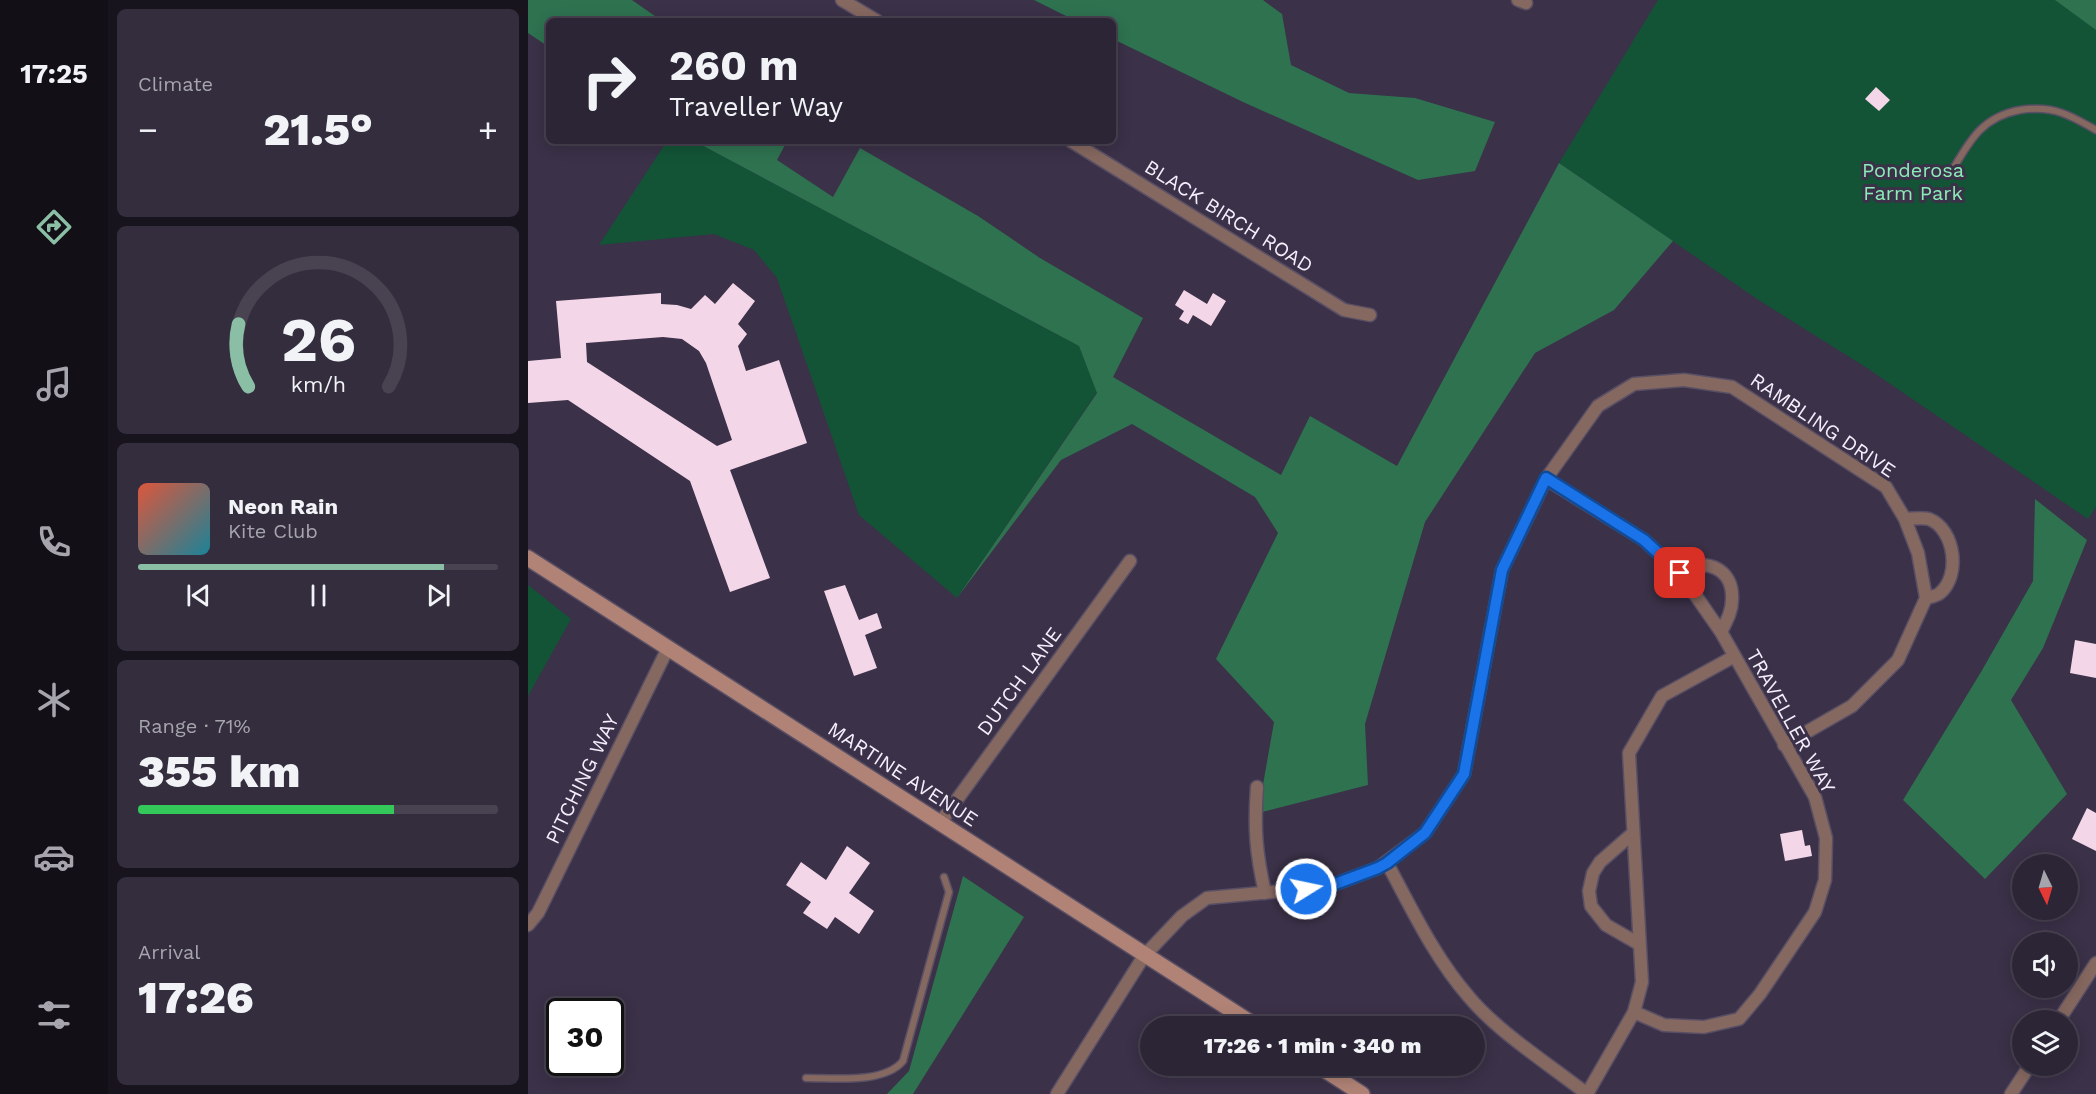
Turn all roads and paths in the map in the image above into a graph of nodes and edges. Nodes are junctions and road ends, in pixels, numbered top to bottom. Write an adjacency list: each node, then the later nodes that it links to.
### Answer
1 (842, 0): 2 (street)
2 (872, 18)
3 (2096, 130): 5 (lane)
4 (1076, 144): 6 (street, BLACK BIRCH ROAD)
5 (1950, 174)
6 (1370, 315)
7 (1546, 478): 8 (street, RAMBLING DRIVE); 11 (street, TRAVELLER WAY); 20 (street, RAMBLING DRIVE)
8 (1905, 519): 12 (street, RAMBLING DRIVE); 12 (street)
9 (528, 558): 14 (main road, MARTINE AVENUE)
10 (1130, 561): 18 (street, DUTCH LANE)
11 (1680, 573): 13 (street, TRAVELLER WAY); 13 (street)
12 (1926, 598): 16 (street)
13 (1721, 632): 15 (street, TRAVELLER WAY)
14 (668, 648): 18 (main road, MARTINE AVENUE); 23 (street, PITCHING WAY)
15 (1734, 657): 16 (street, TRAVELLER WAY); 19 (street)
16 (1784, 745): 28 (street, TRAVELLER WAY)
17 (1257, 787): 22 (street)
18 (940, 823): 25 (main road, MARTINE AVENUE)
19 (1632, 834): 24 (street); 24 (street)
20 (1387, 863): 22 (street, RAMBLING DRIVE); 35 (street)
21 (944, 877): 32 (lane)
22 (1265, 893): 25 (street, RAMBLING DRIVE)
23 (528, 925)
24 (1639, 944): 28 (street)
25 (1146, 955): 29 (main road, MARTINE AVENUE); 33 (street, RAMBLING DRIVE)
26 (2096, 963): 27 (street)
27 (2065, 1010)
28 (1634, 1012): 35 (street)
29 (1241, 1016)
30 (1334, 1076): 34 (main road)
31 (2023, 1076): 36 (street)
32 (806, 1078)
33 (1057, 1094)
34 (1362, 1094)
35 (1587, 1094)
36 (2011, 1094)

